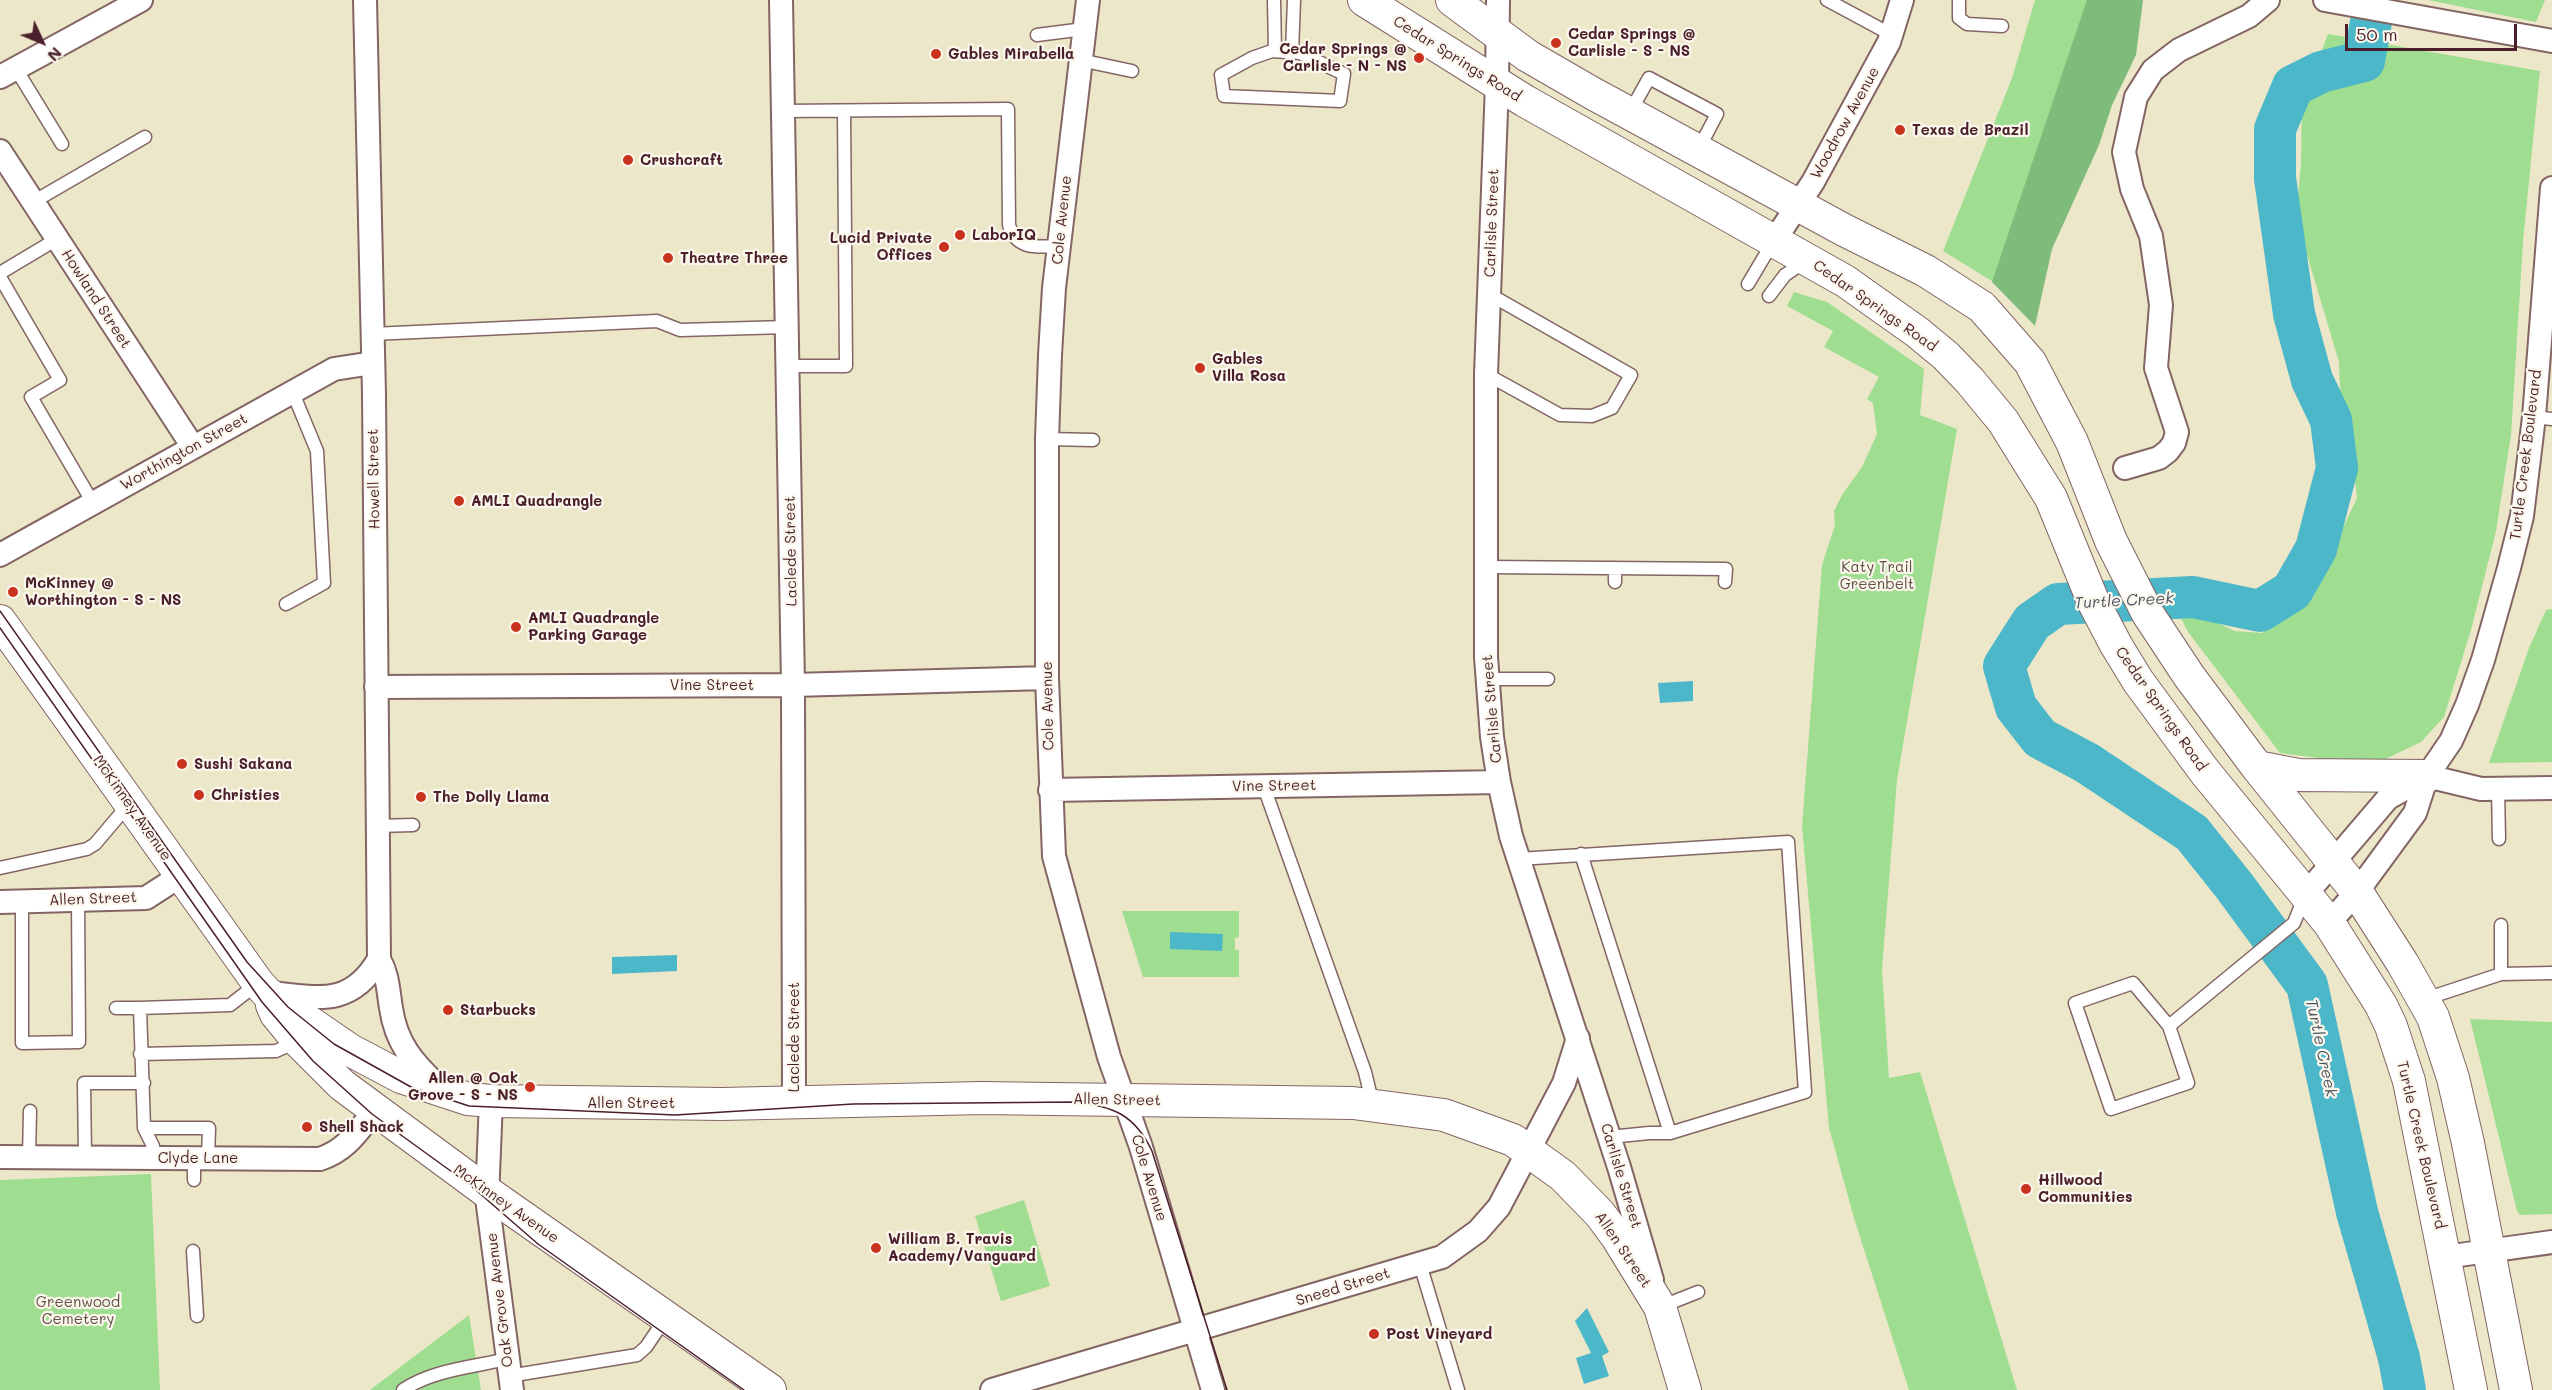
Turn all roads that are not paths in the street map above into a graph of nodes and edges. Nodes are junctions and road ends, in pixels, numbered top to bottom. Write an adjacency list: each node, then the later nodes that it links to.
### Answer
1 (141, 0): 25 (street)
2 (365, 0): 47 (street, Howell Street)
3 (781, 0): 27 (street, Laclede Street)
4 (1088, 0): 16 (street, Cole Avenue)
5 (1274, 0): 21 (lane)
6 (1294, 0): 22 (lane)
7 (1364, 0): 26 (main road, Cedar Springs Road)
8 (1452, 0): 17 (main road)
9 (1498, 0): 17 (street, Carlisle Street)
10 (1827, 0): 19 (lane)
11 (1902, 0): 19 (street, Woodrow Avenue)
12 (1959, 0): 15 (lane)
13 (2268, 0): 57 (street)
14 (2325, 0): 20 (street)
15 (2002, 26)
16 (1084, 29): 18 (lane); 23 (street, Cole Avenue)
17 (1497, 33): 26 (street, Carlisle Street); 29 (main road)
18 (1037, 35)
19 (1892, 35): 36 (street, Woodrow Avenue)
20 (2552, 41)
21 (1275, 51): 22 (lane); 22 (lane)
22 (1292, 52)
23 (1080, 60): 24 (lane); 39 (street, Cole Avenue)
24 (1132, 71)
25 (8, 73): 31 (lane)
26 (1497, 84): 38 (main road, Cedar Springs Road); 44 (street, Carlisle Street)
27 (783, 111): 28 (lane); 46 (street, Laclede Street)
28 (844, 111): 39 (lane); 50 (lane)
29 (1629, 114): 33 (main road); 33 (lane)
30 (145, 137): 35 (lane)
31 (62, 144)
32 (0, 151): 35 (street, Howland Street)
33 (1698, 151): 36 (main road)
34 (2552, 188): 48 (street, Turtle Creek Boulevard)
35 (33, 202): 37 (street, Howland Street)
36 (1798, 205): 38 (street, Woodrow Avenue); 71 (main road)
37 (57, 239): 41 (lane); 56 (street, Howland Street)
38 (1774, 241): 40 (main road, Cedar Springs Road); 43 (lane)
39 (1059, 246): 54 (street, Cole Avenue)
40 (1808, 259): 45 (lane); 88 (main road, Cedar Springs Road)
41 (0, 273)
42 (0, 278): 58 (lane)
43 (1748, 284)
44 (1489, 294): 51 (street, Carlisle Street); 51 (lane)
45 (1769, 296)
46 (787, 327): 47 (lane); 50 (street, Laclede Street)
47 (372, 334): 49 (street, Howell Street)
48 (2545, 361): 53 (street, Turtle Creek Boulevard)
49 (373, 363): 52 (street, Worthington Street); 70 (street, Howell Street)
50 (788, 366): 69 (street, Laclede Street)
51 (1486, 374): 60 (street, Carlisle Street)
52 (293, 393): 56 (street, Worthington Street); 64 (lane)
53 (2543, 418): 72 (street, Turtle Creek Boulevard)
54 (1047, 440): 55 (lane); 66 (street, Cole Avenue)
55 (1093, 440)
56 (193, 447): 58 (street, Worthington Street)
57 (2125, 468)
58 (93, 503): 59 (street, Worthington Street)
59 (0, 555)
60 (1486, 567): 61 (lane); 67 (street, Carlisle Street)
61 (1615, 568): 62 (lane); 63 (lane)
62 (1615, 582)
63 (1725, 582)
64 (286, 604)
65 (0, 621): 78 (main road, McKinney Avenue)
66 (1047, 678): 69 (street, Vine Street); 77 (street, Cole Avenue)
67 (1488, 679): 68 (lane); 73 (street, Carlisle Street)
68 (1548, 679)
69 (793, 684): 70 (street, Vine Street); 109 (street, Laclede Street)
70 (376, 687): 80 (street, Howell Street)
71 (2256, 767): 72 (main road); 84 (main road)
72 (2427, 776): 76 (street); 84 (street, Turtle Creek Boulevard); 87 (street, Turtle Creek Boulevard)
73 (1499, 782): 74 (street, Vine Street); 83 (street, Carlisle Street)
74 (1264, 787): 77 (street, Vine Street); 110 (lane)
75 (2552, 788): 76 (street)
76 (2498, 789): 81 (lane)
77 (1050, 790): 107 (street, Cole Avenue)
78 (129, 804): 85 (lane); 86 (main road, McKinney Avenue)
79 (413, 825): 80 (lane)
80 (377, 826): 94 (street, Howell Street)
81 (2499, 840)
82 (1581, 854): 83 (lane); 114 (lane); 114 (lane)
83 (1518, 859): 102 (street, Carlisle Street)
84 (2334, 861): 87 (main road); 88 (street, Turtle Creek Boulevard)
85 (0, 868)
86 (180, 876): 89 (street, Allen Street); 97 (main road, McKinney Avenue)
87 (2357, 892): 92 (street, Turtle Creek Boulevard); 98 (main road)
88 (2306, 894): 91 (lane); 92 (main road, Cedar Springs Road)
89 (78, 900): 90 (street, Allen Street); 90 (lane)
90 (11, 902)
91 (2294, 923): 92 (lane); 101 (lane)
92 (2329, 923): 126 (main road, Turtle Creek Boulevard)
93 (2501, 925): 96 (lane)
94 (379, 959): 97 (street); 106 (street, Howell Street)
95 (2552, 973): 96 (lane)
96 (2501, 974): 98 (lane)
97 (263, 988): 100 (lane); 103 (main road, McKinney Avenue); 106 (main road, McKinney Avenue)
98 (2424, 999): 124 (main road)
99 (116, 1008): 100 (lane)
100 (140, 1008): 104 (lane)
101 (2169, 1026): 101 (lane)
102 (1578, 1038): 115 (street, Carlisle Street); 116 (street, Sneed Street)
103 (298, 1041): 104 (lane); 111 (main road, McKinney Avenue)
104 (140, 1054): 105 (lane)
105 (144, 1083): 113 (lane); 119 (lane)
106 (444, 1091): 108 (main road, McKinney Avenue)
107 (1124, 1100): 109 (main road, Allen Street); 110 (main road, Allen Street); 132 (street, Cole Avenue)
108 (491, 1101): 109 (main road, Allen Street); 122 (street, Oak Grove Avenue)
109 (794, 1102)
110 (1373, 1106): 116 (main road, Allen Street)
111 (375, 1110): 121 (street, Clyde Lane); 122 (main road, McKinney Avenue)
112 (30, 1111): 118 (lane)
113 (144, 1128): 120 (lane); 121 (lane)
114 (1670, 1133): 115 (lane)
115 (1610, 1137): 129 (street, Carlisle Street)
116 (1530, 1151): 127 (street, Sneed Street); 129 (main road, Allen Street)
117 (0, 1157): 118 (street, Clyde Lane)
118 (29, 1157): 119 (street, Clyde Lane)
119 (85, 1157): 120 (street, Clyde Lane)
120 (153, 1158): 121 (street, Clyde Lane)
121 (199, 1165)
122 (487, 1192): 131 (main road, McKinney Avenue); 133 (street, Oak Grove Avenue)
123 (2552, 1242): 124 (street)
124 (2490, 1250): 126 (street); 142 (main road)
125 (193, 1251): 130 (lane)
126 (2445, 1257): 141 (main road, Turtle Creek Boulevard)
127 (1420, 1264): 132 (street, Sneed Street); 139 (lane)
128 (1698, 1292): 129 (lane)
129 (1660, 1307): 140 (main road, Carlisle Street)
130 (197, 1316)
131 (667, 1317): 133 (lane); 136 (main road, McKinney Avenue)
132 (1195, 1331): 134 (street, Sneed Street); 138 (street, Cole Avenue)
133 (509, 1375): 135 (lane)
134 (1042, 1383): 137 (street, Sneed Street)
135 (403, 1390)
136 (770, 1390)
137 (992, 1390)
138 (1213, 1390)
139 (1458, 1390)
140 (1685, 1390)
141 (2470, 1390)
142 (2516, 1390)

